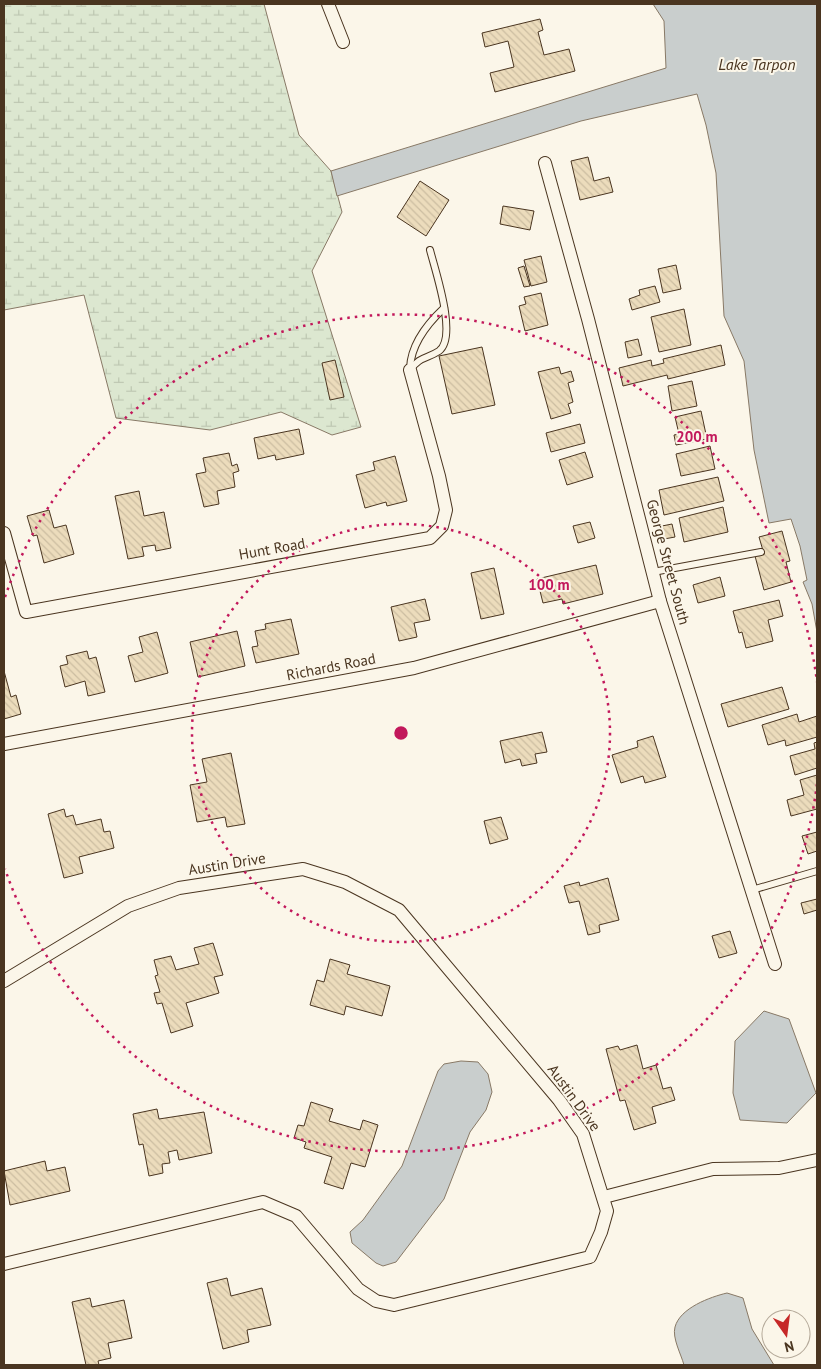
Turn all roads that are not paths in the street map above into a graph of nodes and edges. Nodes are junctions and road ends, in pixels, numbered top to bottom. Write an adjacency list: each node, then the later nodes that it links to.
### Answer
1 (328, 4): 2 (street)
2 (343, 42)
3 (545, 163): 9 (street, George Street South)
4 (430, 250): 5 (lane)
5 (444, 308): 6 (lane); 6 (lane)
6 (410, 370): 7 (street, Hunt Road)
7 (4, 533)
8 (760, 552): 9 (lane)
9 (653, 572): 10 (street, George Street South)
10 (660, 601): 11 (street, Richards Road); 13 (street, George Street South)
11 (4, 744)
12 (817, 871): 13 (lane)
13 (752, 890): 14 (street, George Street South)
14 (775, 964)
15 (4, 981): 17 (street, Austin Drive)
16 (817, 1160): 17 (street)
17 (604, 1197): 18 (street, Austin Drive)
18 (4, 1264)

